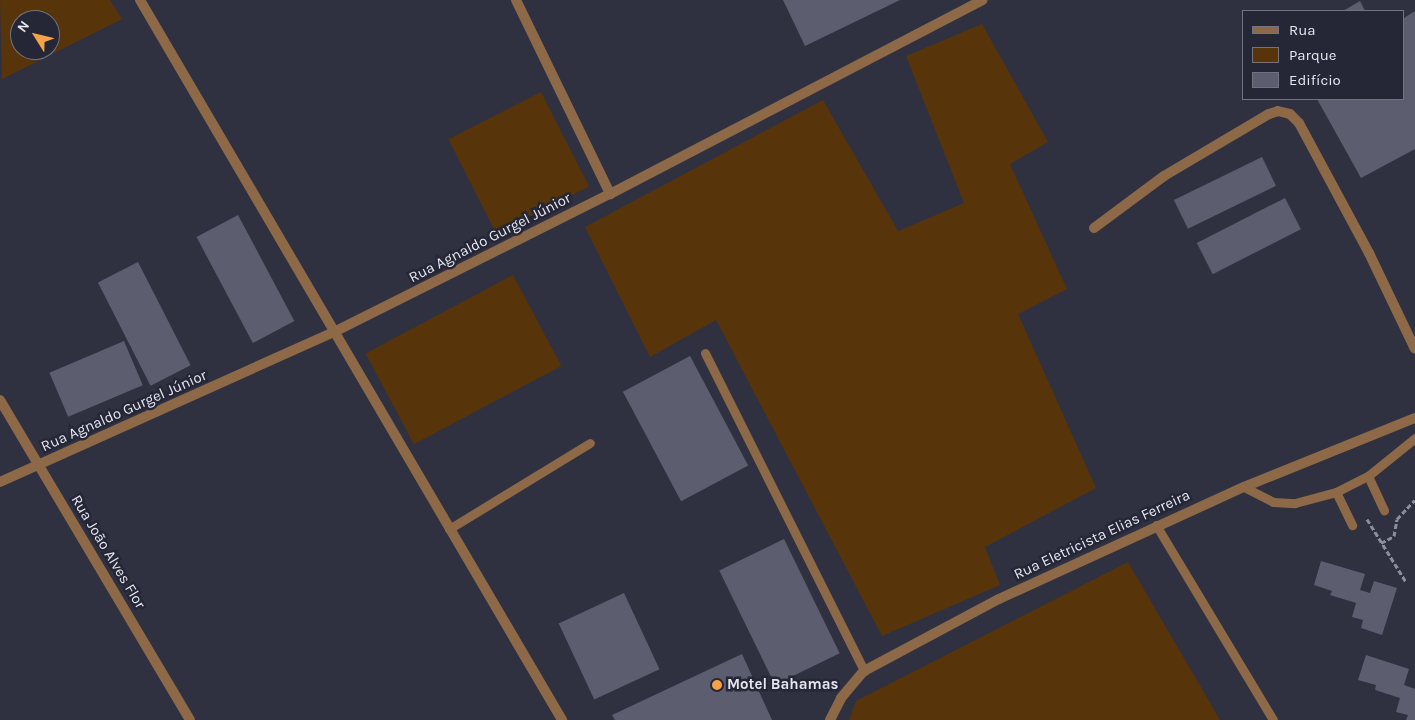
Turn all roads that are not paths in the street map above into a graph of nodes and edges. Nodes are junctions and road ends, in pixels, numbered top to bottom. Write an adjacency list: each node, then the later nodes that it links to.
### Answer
1 (140, 0): 6 (street)
2 (516, 0): 4 (street)
3 (982, 0): 4 (street, Rua Agnaldo Gurgel Júnior)
4 (610, 194): 6 (street, Rua Agnaldo Gurgel Júnior)
5 (1094, 228): 7 (street)
6 (334, 332): 13 (street, Rua Agnaldo Gurgel Júnior); 21 (street)
7 (1415, 349)
8 (705, 353): 22 (lane)
9 (0, 400): 13 (street, Rua João Alves Flor)
10 (1415, 418): 16 (street, Rua Eletricista Elias Ferreira)
11 (1415, 438): 14 (lane)
12 (590, 443): 21 (lane)
13 (39, 466): 15 (street, Rua Agnaldo Gurgel Júnior); 23 (street, Rua João Alves Flor)
14 (1368, 476): 17 (lane); 18 (lane)
15 (0, 482)
16 (1244, 487): 17 (lane); 19 (street, Rua Eletricista Elias Ferreira)
17 (1336, 492): 20 (lane)
18 (1384, 510)
19 (1156, 525): 22 (street, Rua Eletricista Elias Ferreira); 26 (lane)
20 (1352, 525)
21 (450, 529): 24 (street)
22 (864, 670): 25 (street, Rua Eletricista Elias Ferreira)
23 (190, 720)
24 (562, 720)
25 (830, 720)
26 (1273, 720)

